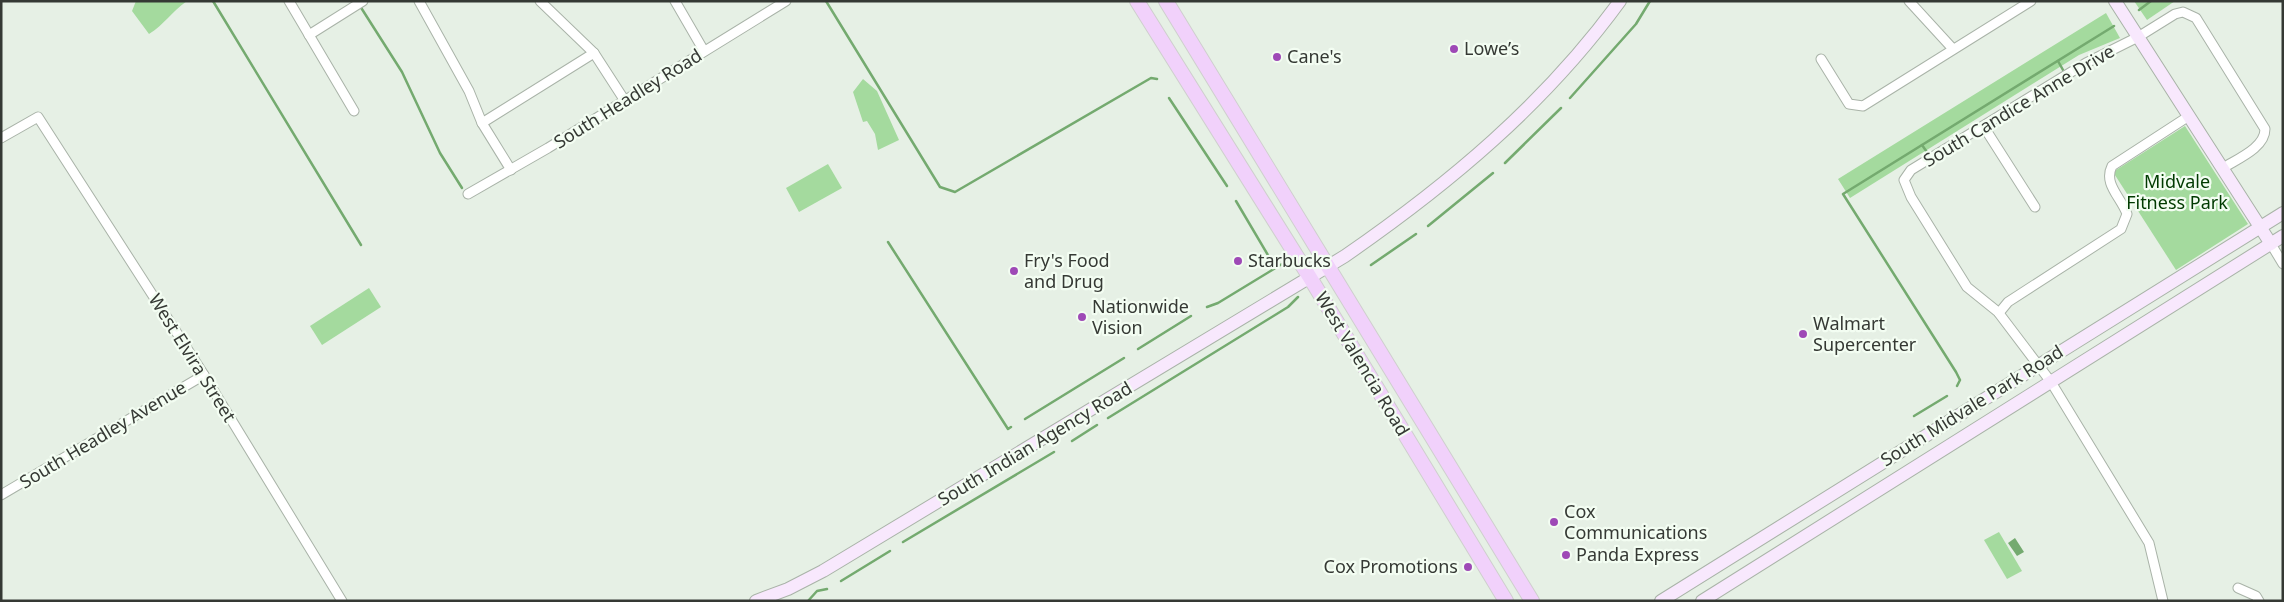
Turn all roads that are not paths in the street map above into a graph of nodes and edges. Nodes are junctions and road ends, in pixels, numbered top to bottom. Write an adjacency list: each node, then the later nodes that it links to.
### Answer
1 (289, 1): 13 (street)
2 (363, 1): 13 (street)
3 (419, 1): 24 (street)
4 (540, 1): 17 (street)
5 (675, 1): 16 (street)
6 (786, 1): 16 (street, South Headley Road)
7 (1137, 1): 20 (main road, West Valencia Road)
8 (1166, 1): 19 (main road, West Valencia Road)
9 (1620, 1): 36 (main road, South Indian Agency Road)
10 (1909, 1): 15 (street)
11 (2031, 1): 15 (street)
12 (2115, 1): 14 (main road)
13 (309, 35): 22 (street)
14 (2138, 37): 23 (main road); 25 (street, South Candice Anne Drive); 27 (street, South Candice Anne Drive)
15 (1953, 49): 18 (street)
16 (704, 51): 21 (street, South Headley Road)
17 (594, 53): 21 (street); 24 (street)
18 (1821, 59)
19 (1208, 70): 20 (main road); 36 (main road, West Valencia Road)
20 (1187, 82): 37 (main road, West Valencia Road)
21 (625, 101): 28 (street, South Headley Road)
22 (354, 111)
23 (2189, 116): 27 (main road); 38 (street)
24 (482, 122): 28 (street)
25 (1984, 127): 30 (street); 38 (street, South Candice Anne Drive)
26 (1, 138): 40 (street, West Elvira Street)
27 (2223, 168): 32 (main road)
28 (511, 170): 29 (street, South Headley Road)
29 (468, 194)
30 (2035, 207)
31 (2283, 213): 32 (main road, South Midvale Park Road)
32 (2261, 227): 34 (main road); 39 (main road, South Midvale Park Road)
33 (2283, 236): 34 (main road, South Midvale Park Road)
34 (2271, 244): 35 (street); 39 (main road, South Midvale Park Road)
35 (2283, 264)
36 (1328, 265): 37 (main road, South Indian Agency Road); 41 (main road, West Valencia Road)
37 (1309, 276): 42 (main road, West Valencia Road); 46 (main road, South Indian Agency Road)
38 (1998, 313): 39 (street)
39 (2044, 373): 49 (main road, South Midvale Park Road); 50 (main road, South Midvale Park Road); 51 (street)
40 (204, 375): 43 (street, South Headley Avenue); 45 (street, West Elvira Street)
41 (1444, 456): 42 (main road); 48 (main road, West Valencia Road)
42 (1425, 468): 47 (main road, West Valencia Road)
43 (1, 495)
44 (2238, 588): 52 (street)
45 (342, 601)
46 (756, 601)
47 (1506, 601)
48 (1532, 601)
49 (1661, 601)
50 (1702, 601)
51 (2164, 601)
52 (2259, 601)

